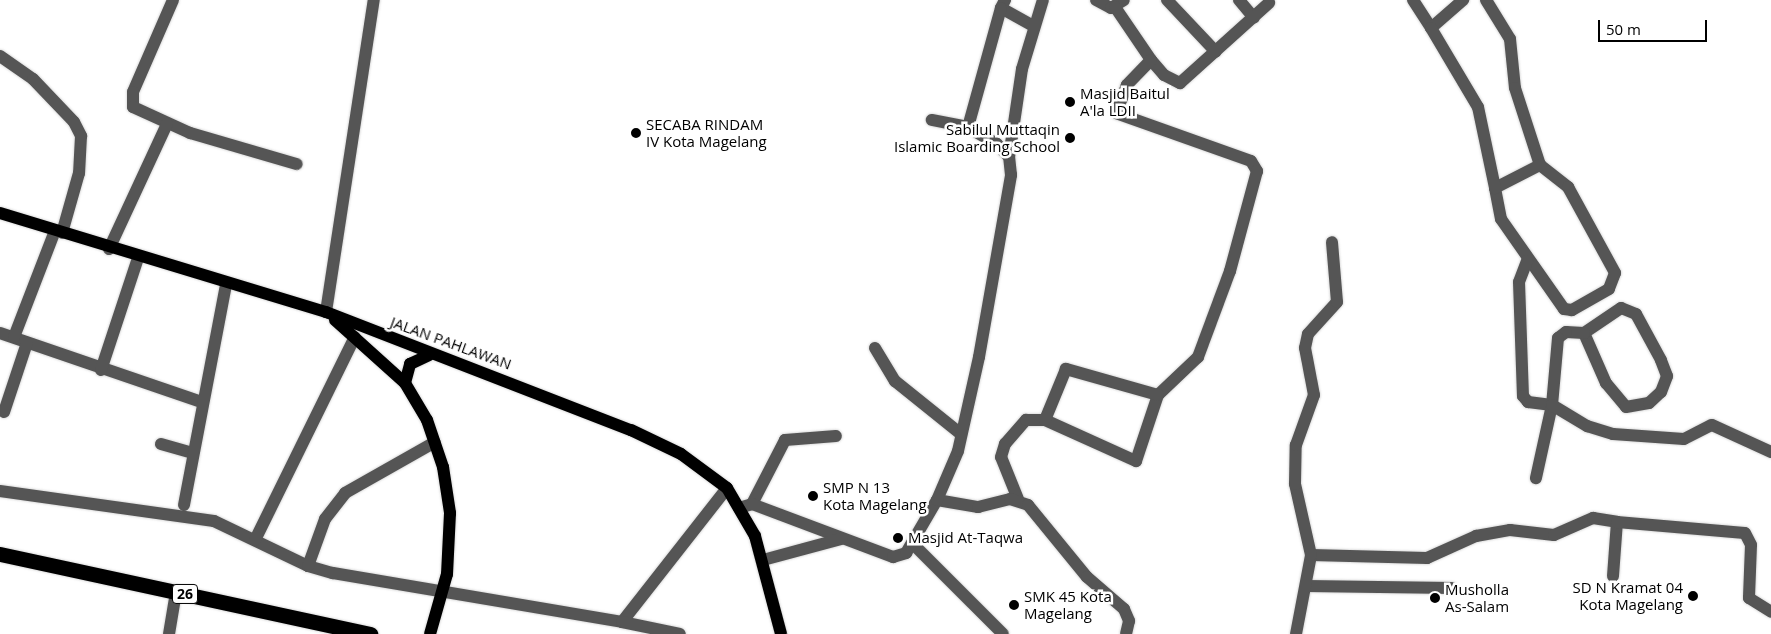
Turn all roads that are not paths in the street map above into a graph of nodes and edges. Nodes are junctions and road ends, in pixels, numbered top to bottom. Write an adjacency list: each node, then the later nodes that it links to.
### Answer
1 (174, 0): 20 (street)
2 (374, 0): 33 (street)
3 (1043, 0): 14 (street)
4 (1096, 0): 12 (street)
5 (1167, 0): 16 (street)
6 (1239, 0): 13 (street)
7 (1413, 0): 15 (street)
8 (1463, 0): 15 (street)
9 (1486, 0): 24 (street)
10 (1269, 3): 13 (street)
11 (1003, 4): 14 (street); 21 (street)
12 (1120, 4): 18 (street)
13 (1254, 18): 16 (street)
14 (1034, 26): 22 (street)
15 (1431, 28): 25 (street)
16 (1216, 52): 18 (street)
17 (0, 56): 27 (street)
18 (1151, 60): 43 (street)
19 (932, 120): 21 (street)
20 (167, 124): 23 (street); 29 (street)
21 (968, 127): 22 (street)
22 (1009, 157): 48 (street)
23 (297, 164)
24 (1540, 165): 25 (street); 31 (street)
25 (1495, 188): 31 (street)
26 (0, 212): 27 (main road, JALAN PAHLAWAN)
27 (58, 232): 29 (main road, JALAN PAHLAWAN); 36 (street)
28 (1332, 242): 67 (street)
29 (109, 249): 30 (main road, JALAN PAHLAWAN)
30 (138, 258): 32 (main road, JALAN PAHLAWAN); 41 (street)
31 (1527, 261): 45 (street)
32 (226, 284): 33 (main road, JALAN PAHLAWAN); 44 (street)
33 (326, 312): 37 (main road); 40 (main road, JALAN PAHLAWAN)
34 (0, 333): 36 (street)
35 (1584, 333): 35 (street); 45 (street)
36 (14, 337): 38 (street)
37 (355, 337): 42 (main road); 64 (street)
38 (27, 343): 41 (street); 46 (street)
39 (875, 348): 48 (street)
40 (430, 355): 42 (main road); 55 (main road, JALAN PAHLAWAN)
41 (101, 370): 44 (street)
42 (405, 383): 50 (main road)
43 (1158, 395): 47 (street); 47 (street)
44 (202, 402): 53 (street)
45 (1552, 405): 52 (street); 54 (street)
46 (4, 412)
47 (1045, 420): 57 (street)
48 (961, 434): 58 (street)
49 (836, 436): 59 (street)
50 (435, 442): 69 (street); 73 (main road)
51 (161, 444): 53 (street)
52 (1771, 452)
53 (193, 453): 60 (street)
54 (1536, 478)
55 (727, 488): 61 (main road, JALAN PAHLAWAN); 76 (street)
56 (0, 491): 64 (street)
57 (1018, 499): 58 (street); 83 (street)
58 (938, 500): 65 (street)
59 (752, 504): 61 (street); 63 (street)
60 (184, 505)
61 (739, 508): 68 (main road, JALAN PAHLAWAN)
62 (1616, 522): 67 (street); 70 (street); 75 (street)
63 (841, 539): 65 (street); 68 (street)
64 (254, 540): 69 (street)
65 (913, 544): 82 (street)
66 (0, 554): 74 (highway, 26)
67 (1311, 555): 71 (street)
68 (763, 560): 81 (main road, JALAN PAHLAWAN)
69 (308, 566): 73 (street)
70 (1613, 576)
71 (1306, 586): 72 (street); 84 (street)
72 (1452, 588)
73 (444, 591): 76 (street); 79 (main road)
74 (176, 592): 77 (street); 78 (highway, 26)
75 (1771, 612)
76 (622, 622): 80 (street)
77 (168, 634)
78 (370, 634)
79 (430, 634)
80 (680, 634)
81 (781, 634)
82 (1003, 634)
83 (1126, 634)
84 (1296, 634)

